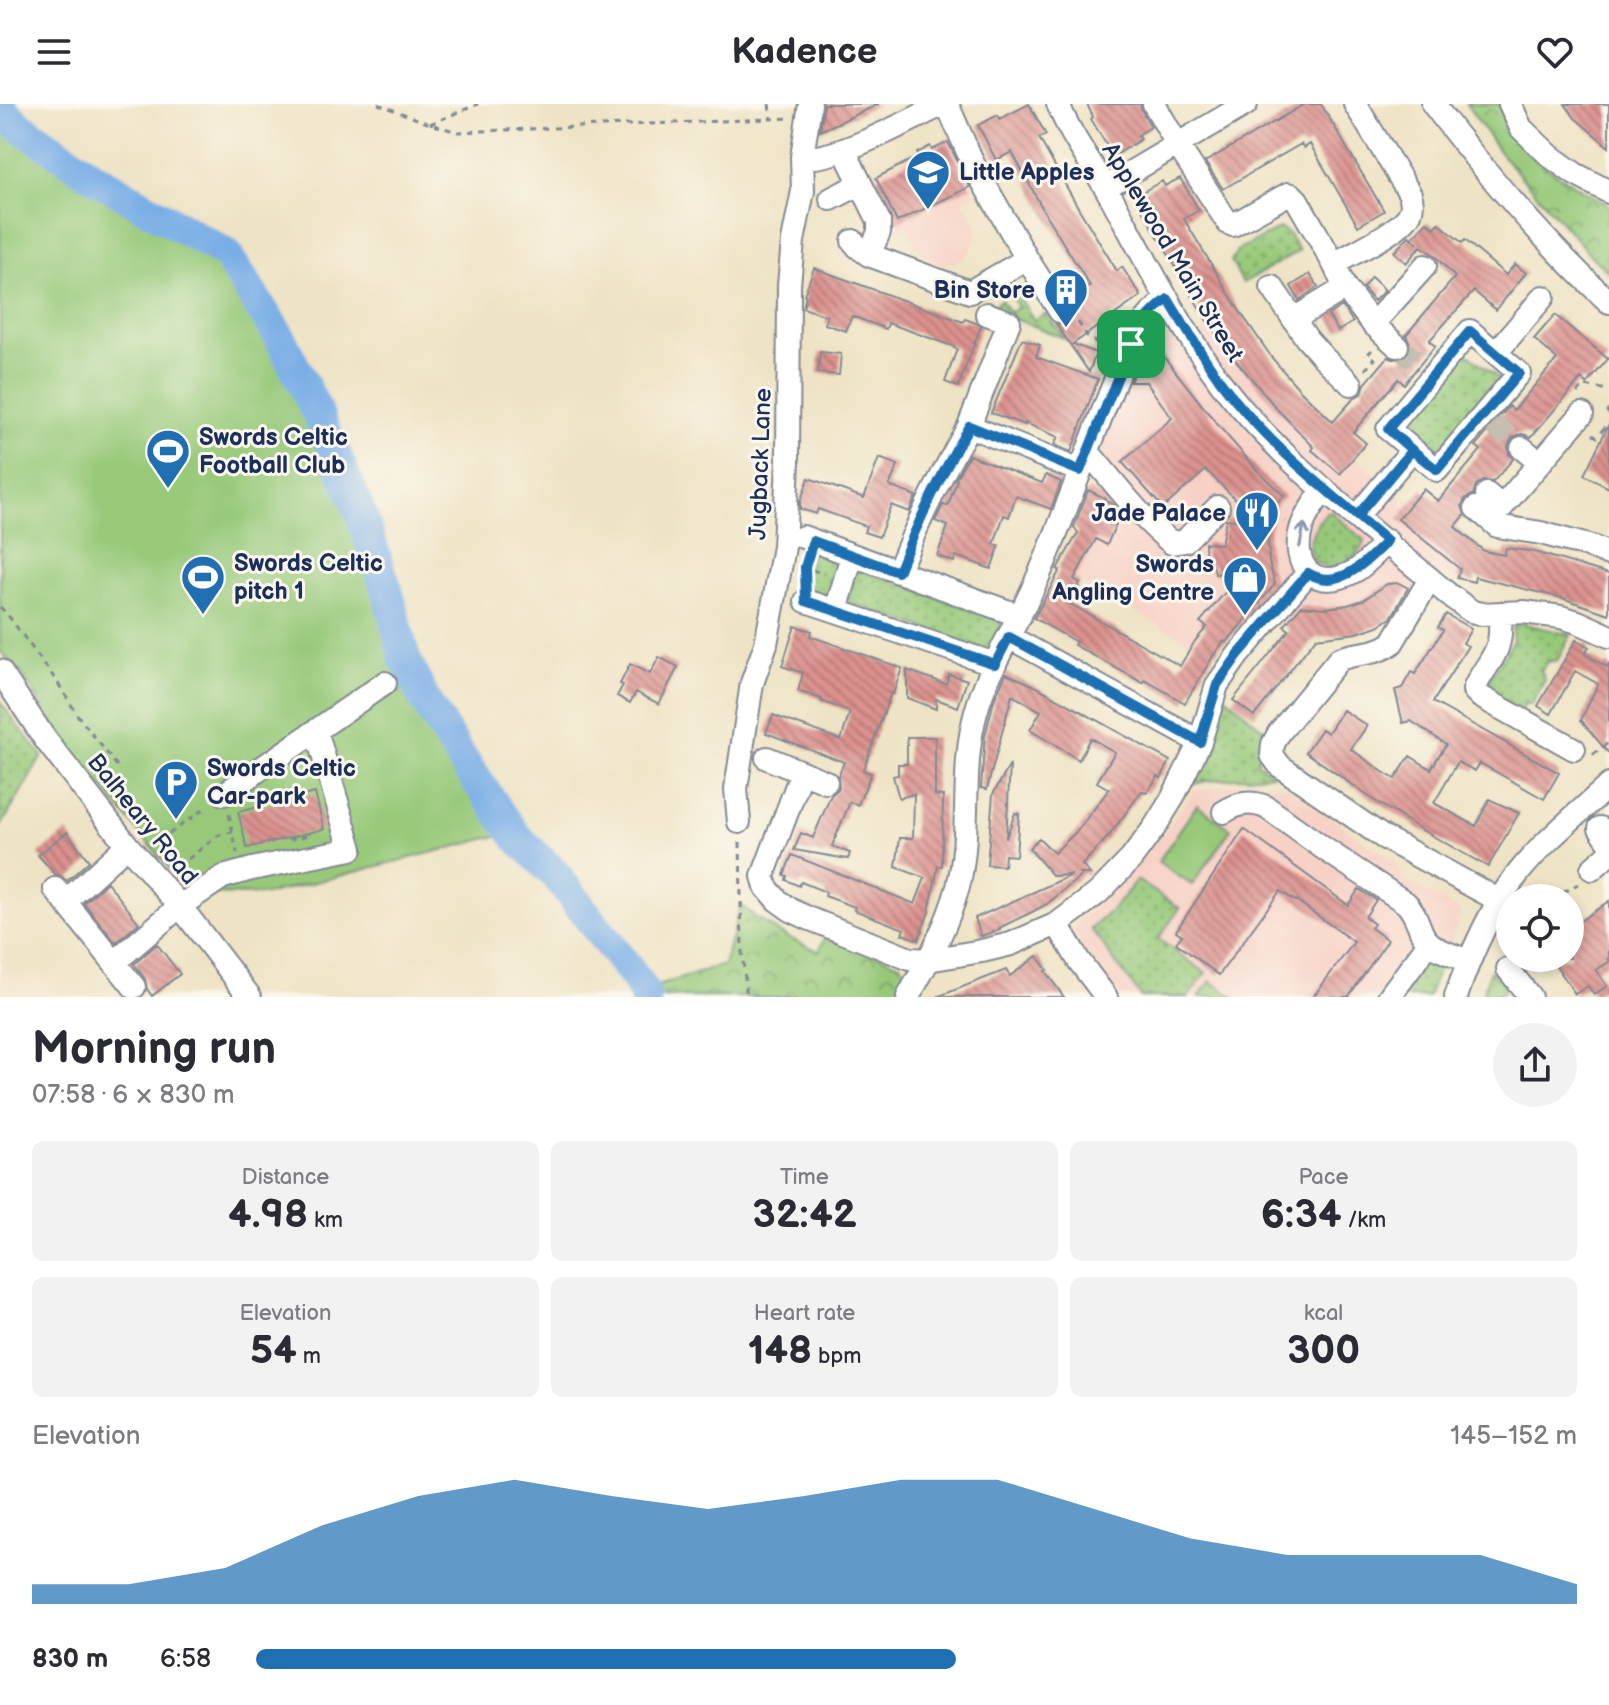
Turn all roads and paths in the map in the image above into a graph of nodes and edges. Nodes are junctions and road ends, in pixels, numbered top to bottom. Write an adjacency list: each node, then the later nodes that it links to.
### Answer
1 (378, 104): 13 (path)
2 (478, 104): 13 (path)
3 (769, 104): 12 (path)
4 (945, 104): 15 (street); 21 (street)
5 (1058, 104): 18 (street, Applewood Main Street)
6 (1154, 104): 14 (street)
7 (1246, 104): 14 (street)
8 (1355, 104): 22 (street)
9 (1433, 104): 28 (street)
10 (1510, 104): 19 (street)
11 (810, 110): 12 (path); 16 (street, Jugback Lane)
12 (771, 118): 13 (path)
13 (430, 124)
14 (1177, 144): 18 (street); 22 (street)
15 (844, 150): 16 (street); 17 (street)
16 (802, 157): 52 (street, Jugback Lane)
17 (860, 184): 20 (street); 21 (street)
18 (1106, 187): 27 (street, Applewood Main Street)
19 (1609, 192)
20 (831, 199)
21 (1027, 259): 29 (street)
22 (1334, 264): 25 (street)
23 (1425, 266): 32 (street)
24 (1272, 287): 31 (street)
25 (1345, 288): 31 (street); 32 (street)
26 (1543, 297): 34 (street)
27 (1168, 299): 33 (street); 44 (street, Applewood Main Street)
28 (1609, 302)
29 (1060, 311): 33 (path)
30 (987, 314): 39 (street)
31 (1294, 319): 35 (street)
32 (1385, 335): 35 (path)
33 (1131, 344): 42 (street)
34 (1496, 353): 41 (street); 41 (street)
35 (1351, 384)
36 (1609, 409): 38 (path)
37 (1582, 414): 43 (street)
38 (1609, 415)
39 (969, 426): 42 (street); 54 (street)
40 (1522, 448): 43 (street)
41 (1412, 450): 46 (street)
42 (1084, 461): 45 (street); 62 (street)
43 (1540, 463): 50 (street)
44 (1324, 489): 46 (street, Applewood Main Street); 47 (street)
45 (1218, 507): 47 (path)
46 (1357, 516): 49 (street, Applewood Main Street)
47 (1302, 527): 55 (street, one-way to 47)
48 (808, 539): 51 (street); 53 (path)
49 (1387, 541): 55 (street); 56 (street, Applewood Main Street)
50 (1609, 554)
51 (852, 555): 54 (street); 57 (street)
52 (782, 561): 53 (path); 78 (street, Jugback Lane)
53 (805, 567): 57 (path); 58 (path)
54 (898, 572): 62 (street)
55 (1308, 573): 69 (street)
56 (1430, 579): 61 (street, Applewood Main Street); 87 (street)
57 (845, 582): 60 (street)
58 (806, 601): 60 (street)
59 (0, 607): 72 (path)
60 (836, 611): 65 (street)
61 (1500, 613): 63 (street, Applewood Main Street); 70 (street)
62 (1020, 616): 64 (street)
63 (1609, 636)
64 (1009, 637): 65 (street); 69 (street)
65 (995, 664): 92 (street)
66 (0, 671): 81 (street, Balheary Road)
67 (385, 683): 68 (street)
68 (316, 731): 76 (street); 84 (street)
69 (1200, 742): 90 (street)
70 (1574, 749)
71 (767, 758): 73 (street)
72 (121, 771)
73 (802, 772): 74 (street); 92 (street)
74 (826, 782)
75 (1609, 785): 85 (street)
76 (224, 794): 79 (path); 80 (path)
77 (1224, 812): 91 (street)
78 (739, 822): 99 (path)
79 (233, 832): 82 (path); 84 (path)
80 (169, 834)
81 (127, 845): 88 (street, Balheary Road); 94 (street)
82 (188, 859)
83 (1601, 862): 86 (path)
84 (245, 871): 88 (street)
85 (1511, 884)
86 (1580, 884)
87 (1496, 899)
88 (180, 906): 94 (street); 98 (street, Balheary Road)
89 (1496, 908): 93 (street)
90 (1057, 924): 92 (street); 101 (street)
91 (1429, 943): 93 (street); 102 (street)
92 (928, 960): 100 (street)
93 (1468, 961): 103 (street)
94 (115, 962): 96 (street)
95 (1510, 972): 97 (street)
96 (134, 987)
97 (1523, 995)
98 (250, 997)
99 (747, 997)
100 (908, 997)
101 (1106, 997)
102 (1389, 997)
103 (1456, 997)

